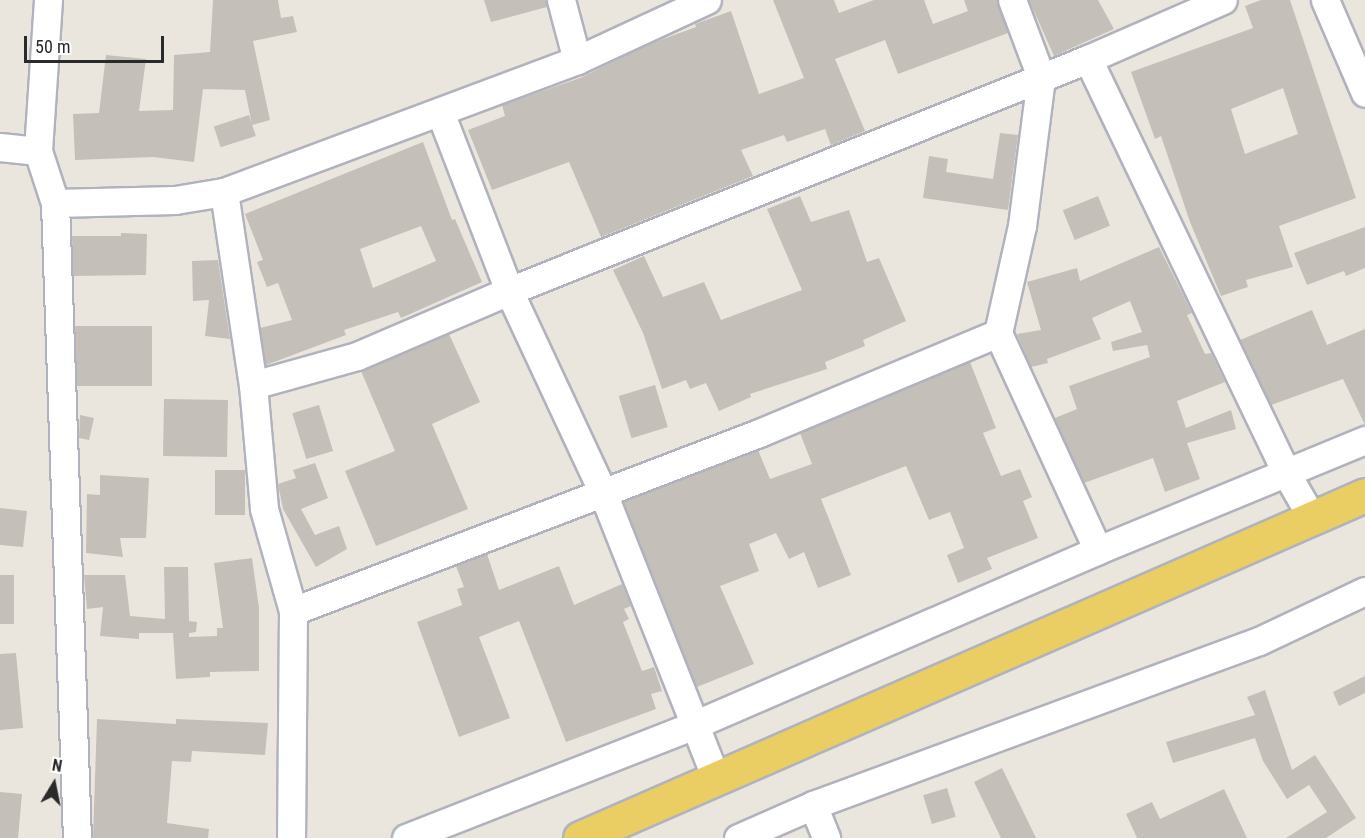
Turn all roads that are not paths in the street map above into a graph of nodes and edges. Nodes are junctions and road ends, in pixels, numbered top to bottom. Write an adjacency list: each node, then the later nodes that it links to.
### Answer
1 (48, 0): 13 (street)
2 (561, 0): 8 (street)
3 (707, 0): 8 (street)
4 (1012, 0): 9 (street)
5 (1223, 0): 7 (street)
6 (1325, 0): 10 (street)
7 (1088, 59): 9 (street); 20 (street)
8 (577, 60): 11 (street)
9 (1041, 77): 16 (street); 17 (street)
10 (1365, 93)
11 (440, 112): 14 (street); 16 (street)
12 (0, 147): 13 (street)
13 (38, 151): 15 (street)
14 (224, 192): 15 (street); 18 (street)
15 (55, 203): 30 (street)
16 (509, 291): 18 (street); 21 (street)
17 (998, 333): 21 (street); 24 (street)
18 (253, 385): 26 (street)
19 (1365, 440): 20 (street)
20 (1285, 471): 23 (street); 24 (street)
21 (603, 494): 26 (street); 27 (street)
22 (1365, 495): 23 (main road)
23 (1312, 518): 28 (main road)
24 (1098, 550): 27 (street)
25 (1365, 591): 29 (street)
26 (293, 611): 31 (street)
27 (694, 725): 28 (street); 32 (street)
28 (716, 779): 33 (main road)
29 (813, 805): 34 (street); 35 (street)
30 (77, 838)
31 (291, 838)
32 (406, 838)
33 (579, 838)
34 (738, 838)
35 (826, 838)

